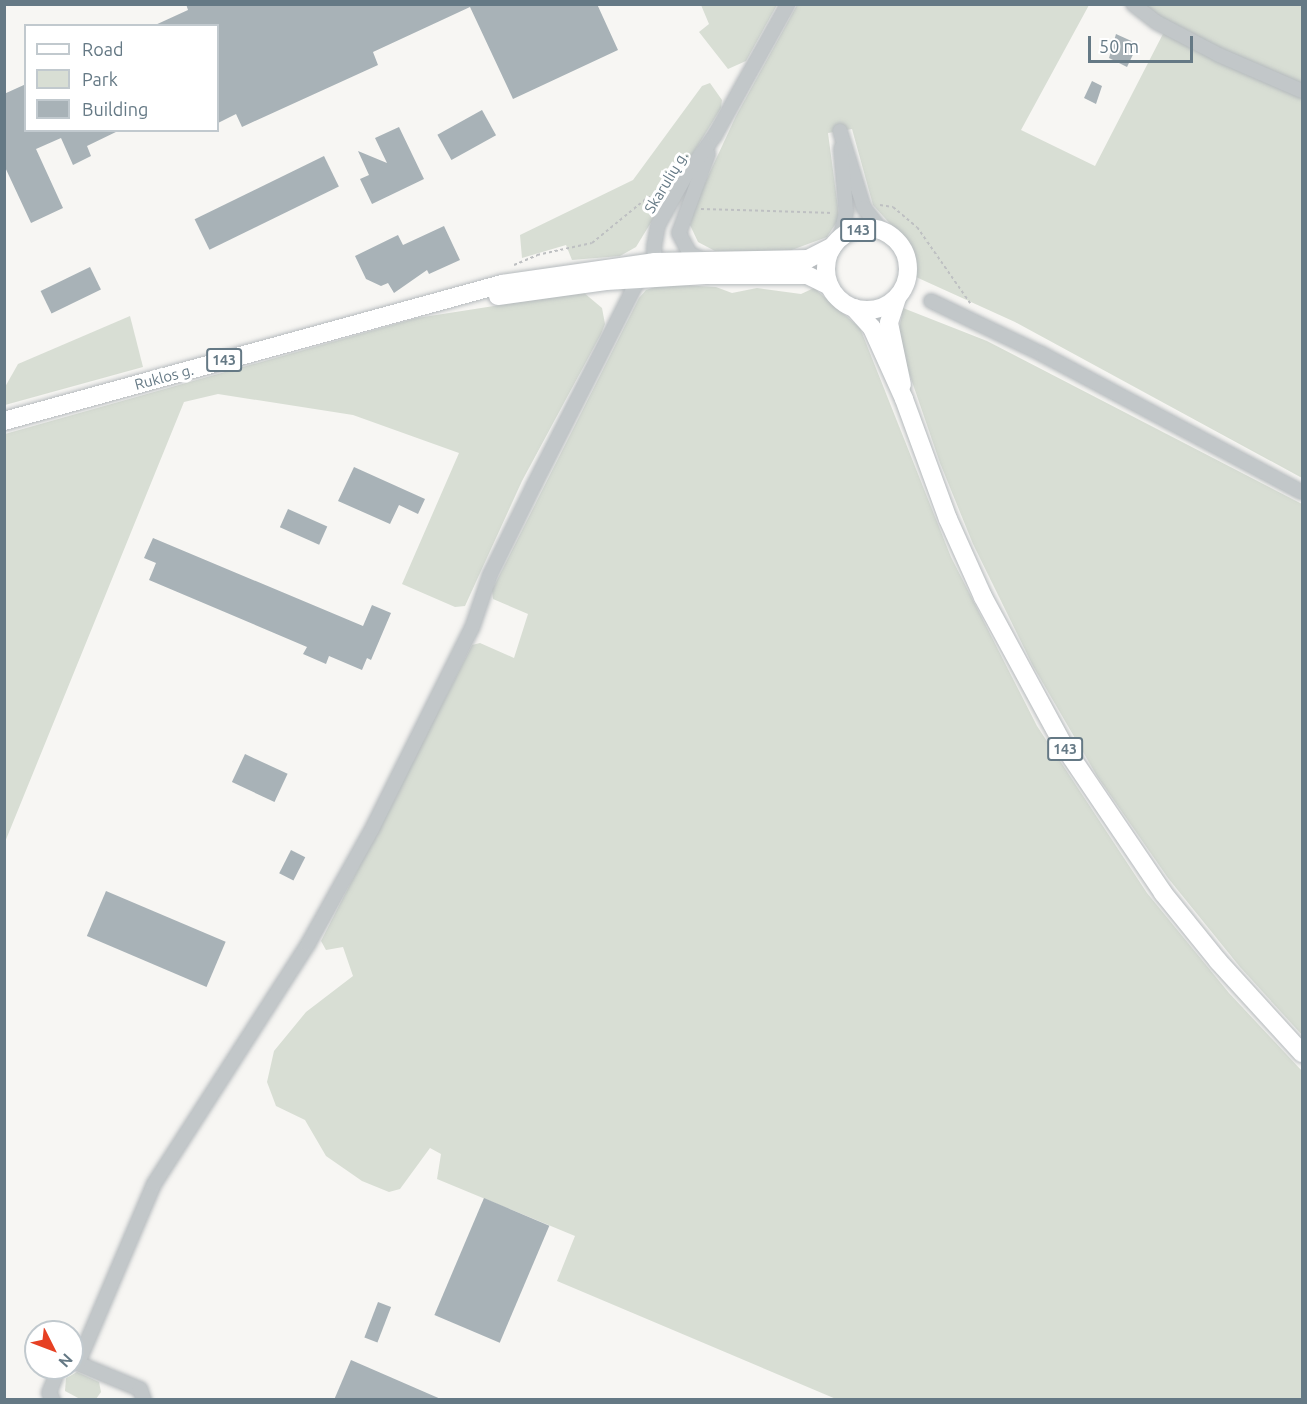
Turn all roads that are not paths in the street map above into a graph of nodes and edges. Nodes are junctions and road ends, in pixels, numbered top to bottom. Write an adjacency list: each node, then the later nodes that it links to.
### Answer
1 (788, 4): 4 (street, Skarulių g.)
2 (1134, 5): 3 (street)
3 (1302, 91)
4 (715, 135): 7 (street, Skarulių g.); 8 (street, Skarulių g.)
5 (882, 231): 6 (main road, 143); 6 (street); 12 (main road, 143)
6 (837, 242): 7 (main road, 143); 11 (main road, 143)
7 (702, 259): 8 (main road, 143)
8 (655, 262): 9 (street); 14 (main road, 143)
9 (673, 276): 10 (main road, 143); 11 (main road, 143)
10 (639, 278): 14 (main road, 143); 20 (street)
11 (830, 286): 15 (main road, 143)
12 (897, 298): 15 (main road); 16 (main road, 143)
13 (931, 301): 18 (street)
14 (428, 305): 17 (main road, Ruklos g. / 143)
15 (854, 309): 16 (main road, 143)
16 (904, 399): 19 (main road, 143)
17 (4, 421)
18 (1302, 492)
19 (1302, 1053)
20 (84, 1342)
21 (84, 1366): 24 (street)
22 (54, 1380): 23 (street)
23 (53, 1400)
24 (144, 1400)

